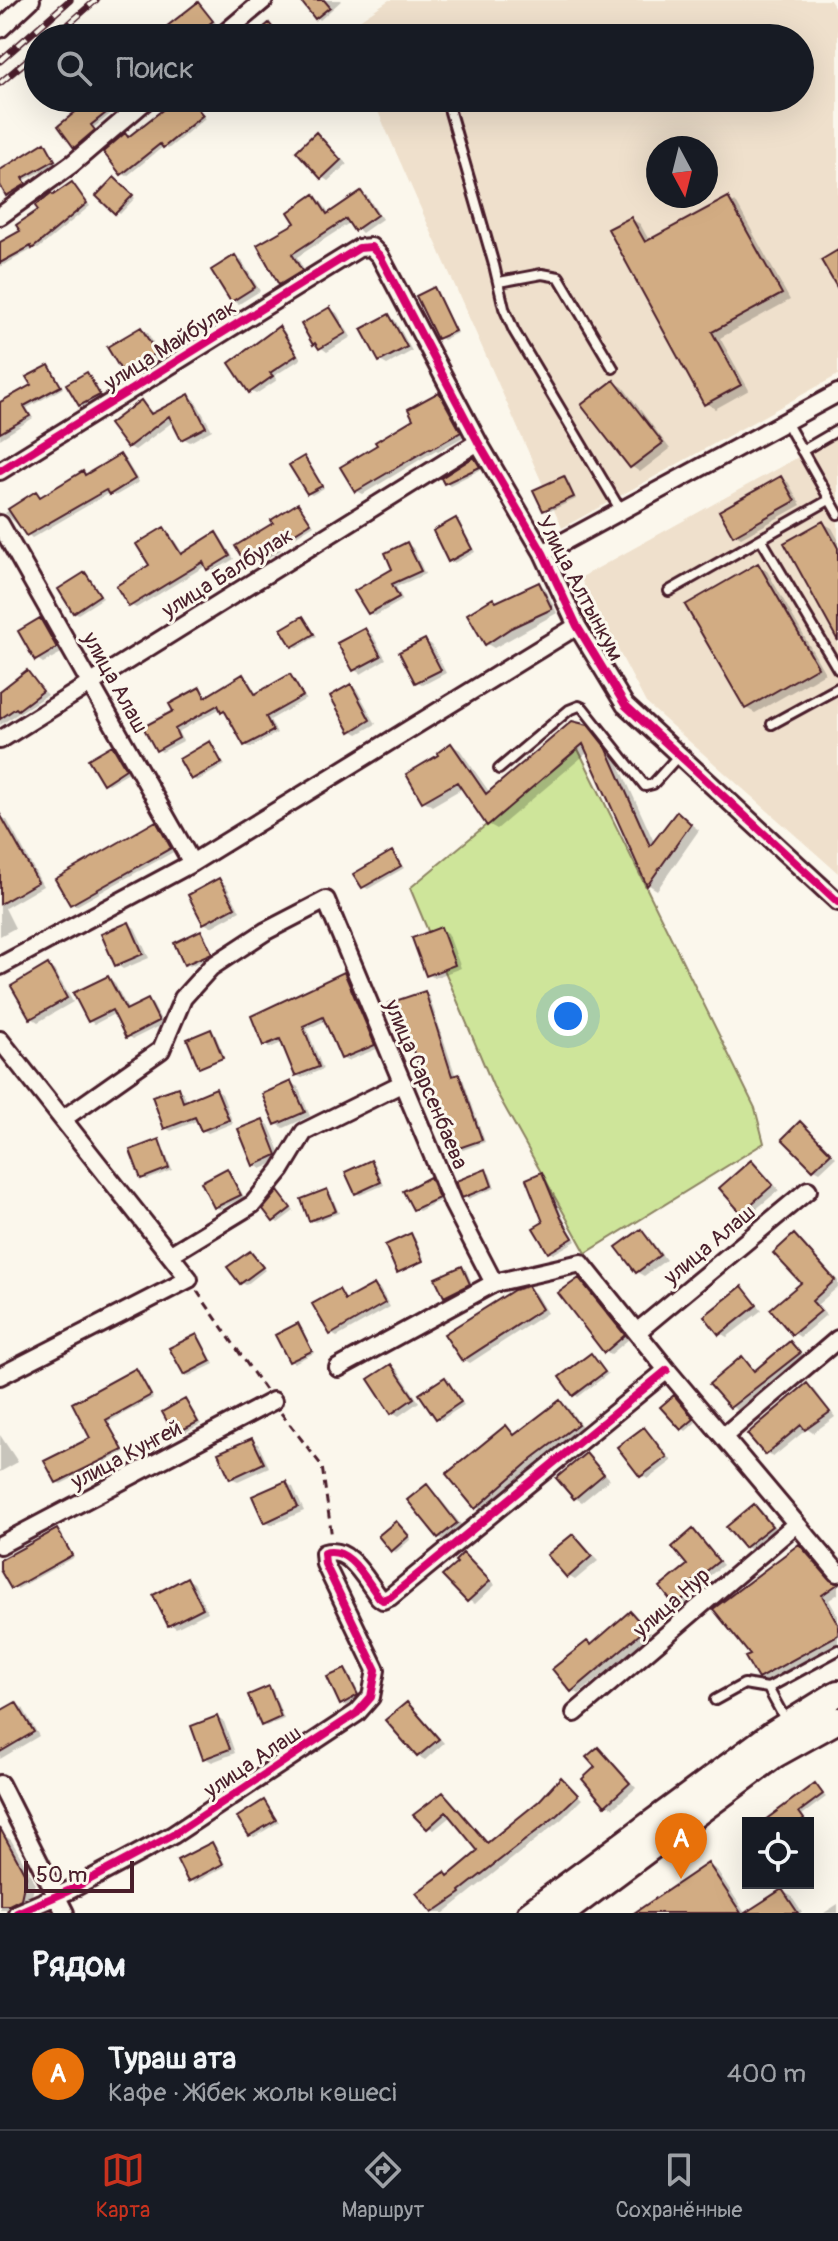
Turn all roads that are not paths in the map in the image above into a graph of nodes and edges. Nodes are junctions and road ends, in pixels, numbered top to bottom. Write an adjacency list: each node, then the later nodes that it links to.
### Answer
1 (31, 0): 4 (street)
2 (264, 0): 3 (street)
3 (236, 24)
4 (0, 29)
5 (133, 112): 7 (street)
6 (450, 112): 9 (lane)
7 (0, 216)
8 (359, 248): 14 (street, Улица Алтынкум); 16 (street, улица Майбулак)
9 (499, 282): 10 (lane); 18 (lane)
10 (613, 368)
11 (838, 393): 12 (street)
12 (786, 422): 15 (lane); 18 (street)
13 (838, 430): 15 (lane)
14 (478, 442): 22 (street, Улица Алтынкум); 26 (street, улица Балбулак)
15 (802, 451): 17 (lane)
16 (0, 471)
17 (829, 500): 19 (lane); 21 (lane)
18 (621, 511): 22 (street)
19 (838, 514)
20 (0, 524): 26 (street, улица Алаш)
21 (761, 539): 23 (lane); 25 (lane)
22 (543, 553): 24 (street, Улица Алтынкум)
23 (669, 591)
24 (577, 626): 30 (street, Улица Алтынкум); 32 (street)
25 (838, 669)
26 (91, 682): 29 (street, улица Балбулак); 32 (street, улица Алаш)
27 (838, 688): 28 (lane)
28 (772, 724)
29 (0, 740)
30 (679, 755): 31 (lane); 33 (street, Улица Алтынкум)
31 (499, 769)
32 (192, 863): 34 (street)
33 (838, 902)
34 (0, 966)
35 (0, 1040): 37 (street)
36 (403, 1083): 37 (street, улица Сарсенбаева); 39 (street); 40 (street, улица Сарсенбаева)
37 (63, 1119): 39 (street)
38 (808, 1190): 41 (street, улица Алаш)
39 (171, 1254): 45 (street)
40 (494, 1283): 41 (street); 43 (street)
41 (638, 1331): 44 (street)
42 (838, 1339): 47 (street)
43 (338, 1368)
44 (667, 1370): 47 (street); 59 (street, улица Алаш)
45 (0, 1376)
46 (273, 1401): 49 (street, улица Кунгей)
47 (724, 1436): 48 (street)
48 (796, 1524): 50 (street); 55 (street, улица Нур)
49 (0, 1545)
50 (838, 1573)
51 (838, 1650): 52 (lane)
52 (768, 1688): 54 (lane); 57 (lane)
53 (838, 1693): 57 (main road)
54 (715, 1700)
55 (575, 1713)
56 (838, 1720): 63 (main road)
57 (788, 1724): 62 (main road)
58 (0, 1784): 59 (street)
59 (57, 1896): 60 (street, улица Алаш); 61 (street)
60 (17, 1913)
61 (65, 1913)
62 (530, 1913)
63 (563, 1913)

